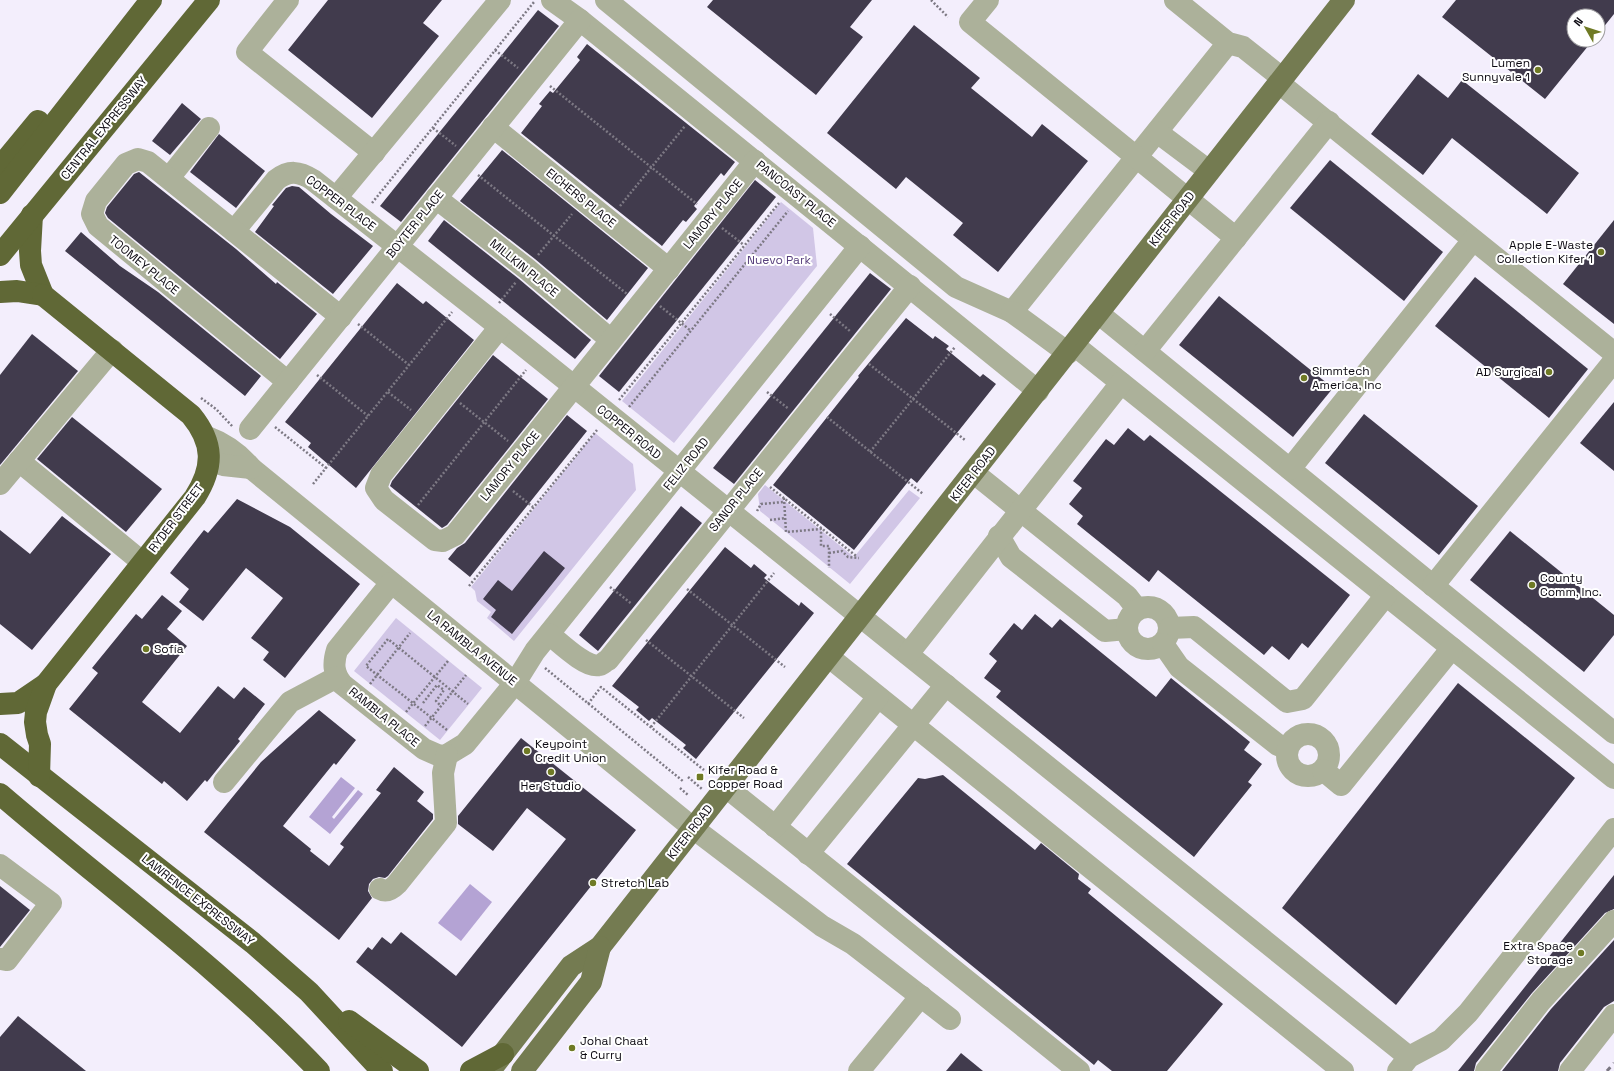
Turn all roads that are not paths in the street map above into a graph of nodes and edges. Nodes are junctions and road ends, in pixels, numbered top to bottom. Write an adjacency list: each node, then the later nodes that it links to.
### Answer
1 (135, 0): 21 (highway)
2 (150, 0): 24 (highway)
3 (209, 0): 28 (highway, CENTRAL EXPRESSWAY)
4 (288, 0): 18 (street)
5 (500, 0): 18 (street)
6 (552, 0): 11 (street, PANCOAST PLACE)
7 (606, 0): 39 (street)
8 (988, 0): 19 (street)
9 (1175, 0): 12 (street)
10 (1344, 0): 13 (main road, KIFER ROAD)
11 (580, 20): 15 (street, BOYTER PLACE); 20 (street, PANCOAST PLACE)
12 (1228, 43): 13 (street); 17 (street)
13 (1281, 81): 14 (street); 22 (main road, KIFER ROAD)
14 (1329, 122): 30 (street); 31 (street)
15 (493, 127): 26 (street, BOYTER PLACE); 35 (street, EICHERS PLACE)
16 (209, 128): 23 (street)
17 (1157, 132): 19 (street); 22 (street)
18 (374, 153): 25 (street)
19 (1136, 158): 27 (street); 39 (street)
20 (755, 161): 33 (street, PANCOAST PLACE); 35 (street, LAMORY PLACE)
21 (0, 167)
22 (1209, 171): 27 (main road, KIFER ROAD)
23 (169, 178): 29 (street, TOOMEY PLACE); 49 (street, TOOMEY PLACE)
24 (0, 193)
25 (336, 198): 29 (street, COPPER PLACE); 32 (street, COPPER PLACE)
26 (436, 198): 32 (street, BOYTER PLACE); 43 (street, MILLKIN PLACE)
27 (1188, 199): 30 (street); 40 (main road, KIFER ROAD)
28 (32, 215): 34 (highway, CENTRAL EXPRESSWAY); 38 (highway)
29 (234, 231): 41 (street, TOOMEY PLACE)
30 (1236, 238): 46 (street)
31 (1473, 240): 47 (street); 58 (street)
32 (398, 246): 41 (street, BOYTER PLACE); 42 (street, COPPER ROAD)
33 (860, 246): 36 (street, PANCOAST PLACE); 59 (street, FELIZ ROAD)
34 (0, 256)
35 (669, 269): 43 (street, LAMORY PLACE)
36 (910, 286): 52 (street, PANCOAST PLACE); 63 (street, SANOR PLACE)
37 (0, 292): 38 (highway)
38 (43, 295): 45 (highway, RYDER STREET)
39 (1012, 312): 44 (street)
40 (1098, 314): 44 (main road, KIFER ROAD); 46 (street)
41 (348, 320): 49 (street, BOYTER PLACE)
42 (500, 327): 51 (street, COPPER ROAD); 51 (street, LAMORY PLACE)
43 (611, 340): 51 (street, LAMORY PLACE)
44 (1071, 349): 50 (street); 52 (main road, KIFER ROAD)
45 (112, 350): 54 (highway, RYDER STREET); 56 (street)
46 (1145, 351): 58 (street)
47 (1614, 353)
48 (1614, 361): 67 (street)
49 (288, 382): 53 (street, BOYTER PLACE)
50 (1121, 383): 62 (street); 68 (street)
51 (573, 387): 59 (street, COPPER ROAD)
52 (1038, 391): 60 (main road, KIFER ROAD)
53 (243, 431)
54 (205, 436): 55 (highway, RYDER STREET); 57 (street, LA RAMBLA AVENUE)
55 (209, 460): 57 (street); 65 (highway, RYDER STREET)
56 (19, 461): 61 (street); 65 (street)
57 (251, 468): 66 (street, LA RAMBLA AVENUE)
58 (1290, 469): 67 (street)
59 (679, 472): 63 (street, COPPER ROAD); 72 (street, FELIZ ROAD)
60 (974, 473): 62 (street); 70 (main road, KIFER ROAD)
61 (0, 484)
62 (1020, 510): 64 (street); 69 (street)
63 (728, 511): 70 (street, COPPER ROAD); 72 (street, SANOR PLACE)
64 (999, 536): 71 (street); 75 (street)
65 (142, 562): 79 (highway, RYDER STREET)
66 (391, 583): 77 (street); 78 (street, LA RAMBLA AVENUE)
67 (1433, 586): 84 (street)
68 (1386, 595): 73 (street); 74 (street)
69 (1137, 609): 71 (street); 73 (street)
70 (861, 617): 75 (street, COPPER ROAD); 76 (main road, KIFER ROAD)
71 (1127, 630): 73 (street)
72 (549, 634): 78 (street, FELIZ ROAD)
73 (1166, 636): 86 (street)
74 (1452, 648): 88 (street); 90 (street)
75 (908, 654): 80 (street, COPPER ROAD)
76 (829, 657): 81 (street); 92 (main road, KIFER ROAD)
77 (337, 677): 87 (street, RAMBLA PLACE); 91 (street)
78 (515, 683): 87 (street); 97 (street, LA RAMBLA AVENUE)
79 (46, 684): 82 (highway); 89 (highway)
80 (946, 685): 83 (street); 111 (street, COPPER ROAD)
81 (878, 697): 83 (street); 96 (street)
82 (0, 704)
83 (913, 725): 99 (street); 120 (street)
84 (1614, 733)
85 (0, 744): 89 (highway, LAWRENCE EXPRESSWAY)
86 (1287, 749): 88 (street); 88 (street)
87 (447, 755): 101 (street)
88 (1323, 770)
89 (39, 776): 105 (highway, LAWRENCE EXPRESSWAY)
90 (1614, 778)
91 (224, 782)
92 (726, 787): 96 (street); 97 (main road, KIFER ROAD)
93 (0, 794): 95 (highway)
94 (0, 808): 95 (highway)
95 (22, 814): 109 (highway)
96 (775, 827): 99 (street)
97 (693, 828): 103 (main road, KIFER ROAD); 106 (street, LA RAMBLA AVENUE)
98 (1614, 829): 111 (street)
99 (808, 854): 119 (street)
100 (0, 865): 104 (street)
101 (380, 889)
102 (1614, 921): 121 (street)
103 (600, 947): 110 (main road, KIFER ROAD); 117 (main road, KIFER ROAD)
104 (0, 959)
105 (309, 992): 114 (highway, LAWRENCE EXPRESSWAY); 115 (highway)
106 (921, 996): 108 (street, LA RAMBLA AVENUE); 118 (street)
107 (1614, 1015): 122 (street)
108 (950, 1019)
109 (284, 1034): 112 (highway); 113 (highway)
110 (496, 1063): 116 (highway)
111 (1404, 1064)
112 (311, 1071)
113 (319, 1071)
114 (382, 1071)
115 (418, 1071)
116 (471, 1071)
117 (523, 1071)
118 (859, 1071)
119 (1079, 1071)
120 (1343, 1071)
121 (1486, 1071)
122 (1570, 1071)

